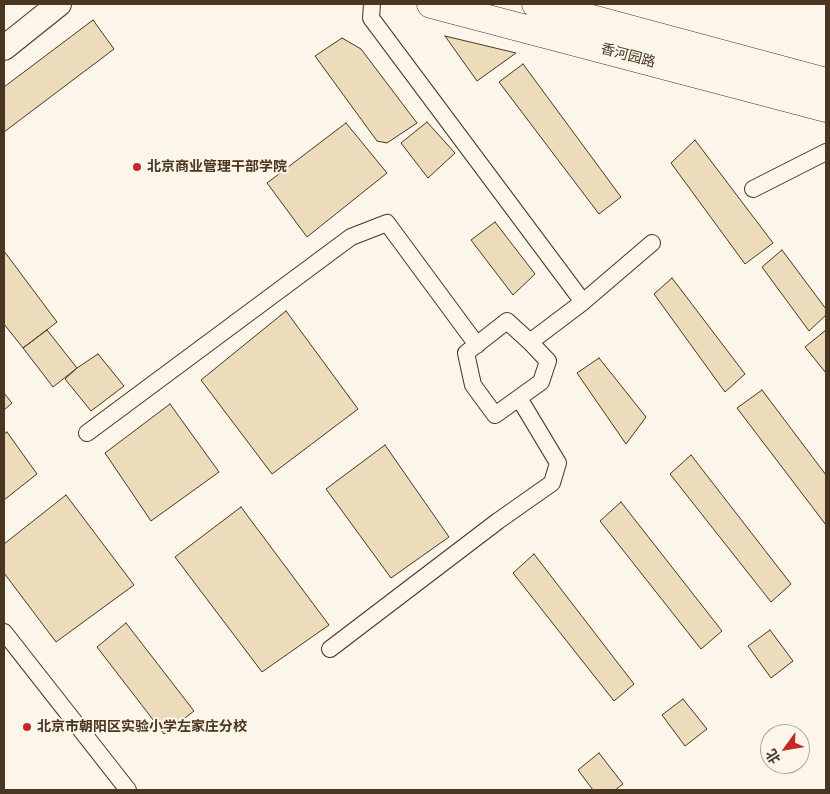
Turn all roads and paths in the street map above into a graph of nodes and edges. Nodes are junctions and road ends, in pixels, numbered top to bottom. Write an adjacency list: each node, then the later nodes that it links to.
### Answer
1 (60, 4): 5 (street)
2 (372, 4): 11 (street)
3 (431, 4): 7 (highway, 香河园路)
4 (536, 4): 6 (highway, 香河园路)
5 (4, 48)
6 (826, 82)
7 (826, 108)
8 (826, 152): 9 (street)
9 (753, 189)
10 (652, 243): 11 (street)
11 (583, 302): 12 (street)
12 (530, 342): 13 (street); 14 (street)
13 (477, 345): 14 (street); 15 (street)
14 (518, 398): 17 (street)
15 (87, 433)
16 (4, 632): 18 (street)
17 (330, 648)
18 (128, 790)

